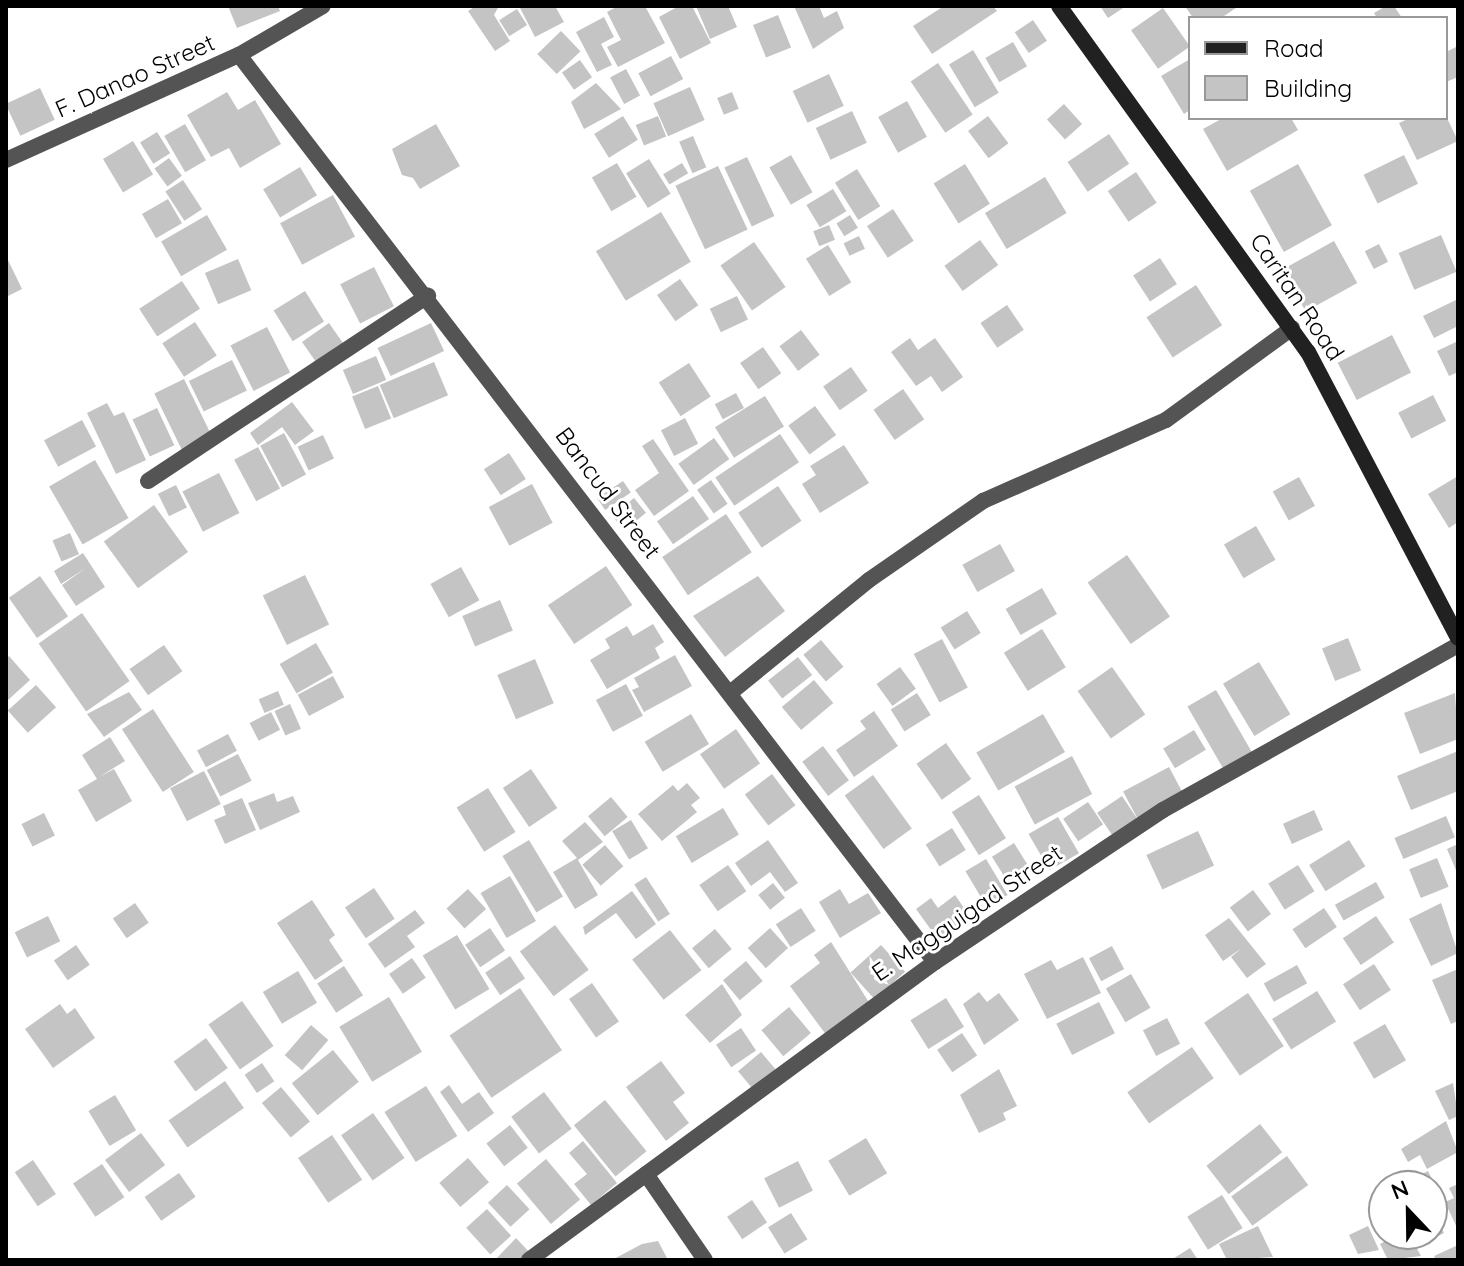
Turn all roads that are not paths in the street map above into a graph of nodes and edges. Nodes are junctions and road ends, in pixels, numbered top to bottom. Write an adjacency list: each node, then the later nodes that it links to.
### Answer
1 (323, 6): 3 (street, F. Danao Street)
2 (1059, 6): 6 (main road, Caritan Road)
3 (239, 55): 4 (street, F. Danao Street); 5 (street, Bancud Street)
4 (6, 160)
5 (428, 296): 7 (street); 10 (street, Bancud Street)
6 (1292, 328): 8 (main road, Caritan Road); 10 (street)
7 (148, 481)
8 (1458, 638)
9 (1458, 645): 11 (street, E. Magguigad Street)
10 (730, 693): 11 (street, Bancud Street)
11 (935, 962): 12 (street, E. Magguigad Street)
12 (646, 1174): 13 (street, E. Magguigad Street); 14 (street)
13 (529, 1260)
14 (705, 1260)

